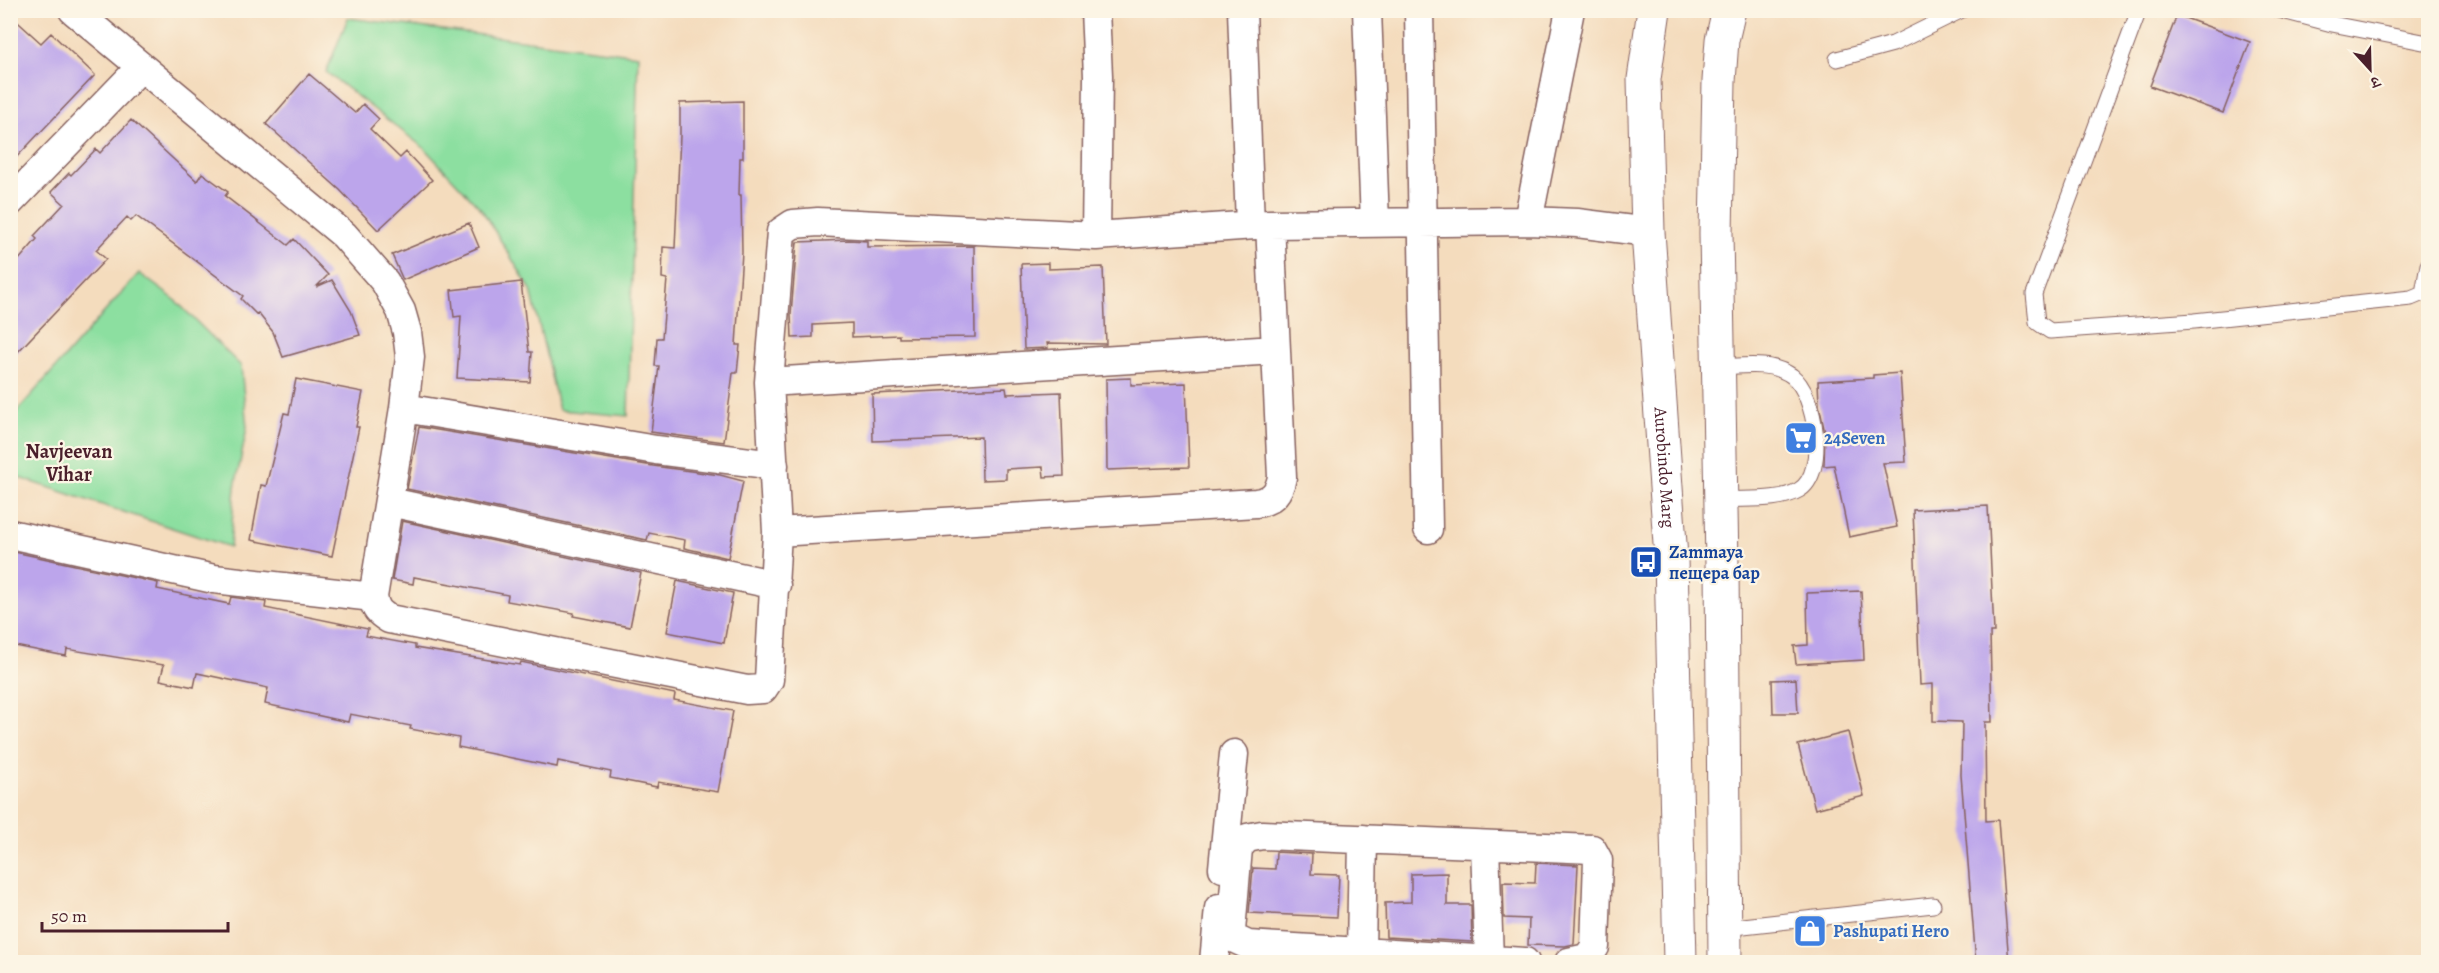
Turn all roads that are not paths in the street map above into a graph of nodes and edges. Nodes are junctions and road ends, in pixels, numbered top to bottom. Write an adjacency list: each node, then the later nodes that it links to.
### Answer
1 (73, 10): 14 (street)
2 (1095, 10): 21 (street)
3 (1242, 10): 19 (street)
4 (1367, 10): 17 (street)
5 (1419, 10): 18 (street)
6 (1570, 10): 16 (street)
7 (1654, 10): 20 (highway, Aurobindo Marg)
8 (1729, 10): 24 (highway)
9 (1962, 10): 13 (lane)
10 (2139, 10): 22 (lane)
11 (2279, 10): 12 (lane)
12 (2428, 43)
13 (1837, 59)
14 (141, 67): 15 (street); 26 (street)
15 (10, 202)
16 (1528, 221): 18 (street); 20 (street)
17 (1375, 223): 18 (street); 19 (street)
18 (1422, 223): 30 (street)
19 (1260, 224): 21 (street); 23 (street)
20 (1648, 232): 45 (highway, Aurobindo Marg)
21 (1096, 236): 25 (street)
22 (2428, 265)
23 (1275, 350): 25 (street); 31 (street)
24 (1720, 367): 28 (highway); 28 (lane)
25 (769, 382): 27 (street)
26 (404, 408): 27 (street); 29 (street)
27 (774, 465): 31 (street)
28 (1721, 500): 39 (highway)
29 (390, 502): 33 (street); 34 (street)
30 (1428, 529)
31 (777, 532): 33 (street)
32 (10, 534): 34 (street)
33 (776, 585): 34 (street)
34 (373, 597)
35 (1234, 754): 42 (street)
36 (1364, 839): 37 (street); 40 (street); 40 (street)
37 (1485, 844): 41 (street); 44 (street)
38 (1933, 905): 39 (lane)
39 (1725, 928): 46 (highway)
40 (1361, 952): 41 (street)
41 (1476, 960): 43 (street)
42 (1214, 963)
43 (1525, 963)
44 (1569, 963)
45 (1680, 963)
46 (1725, 963)

